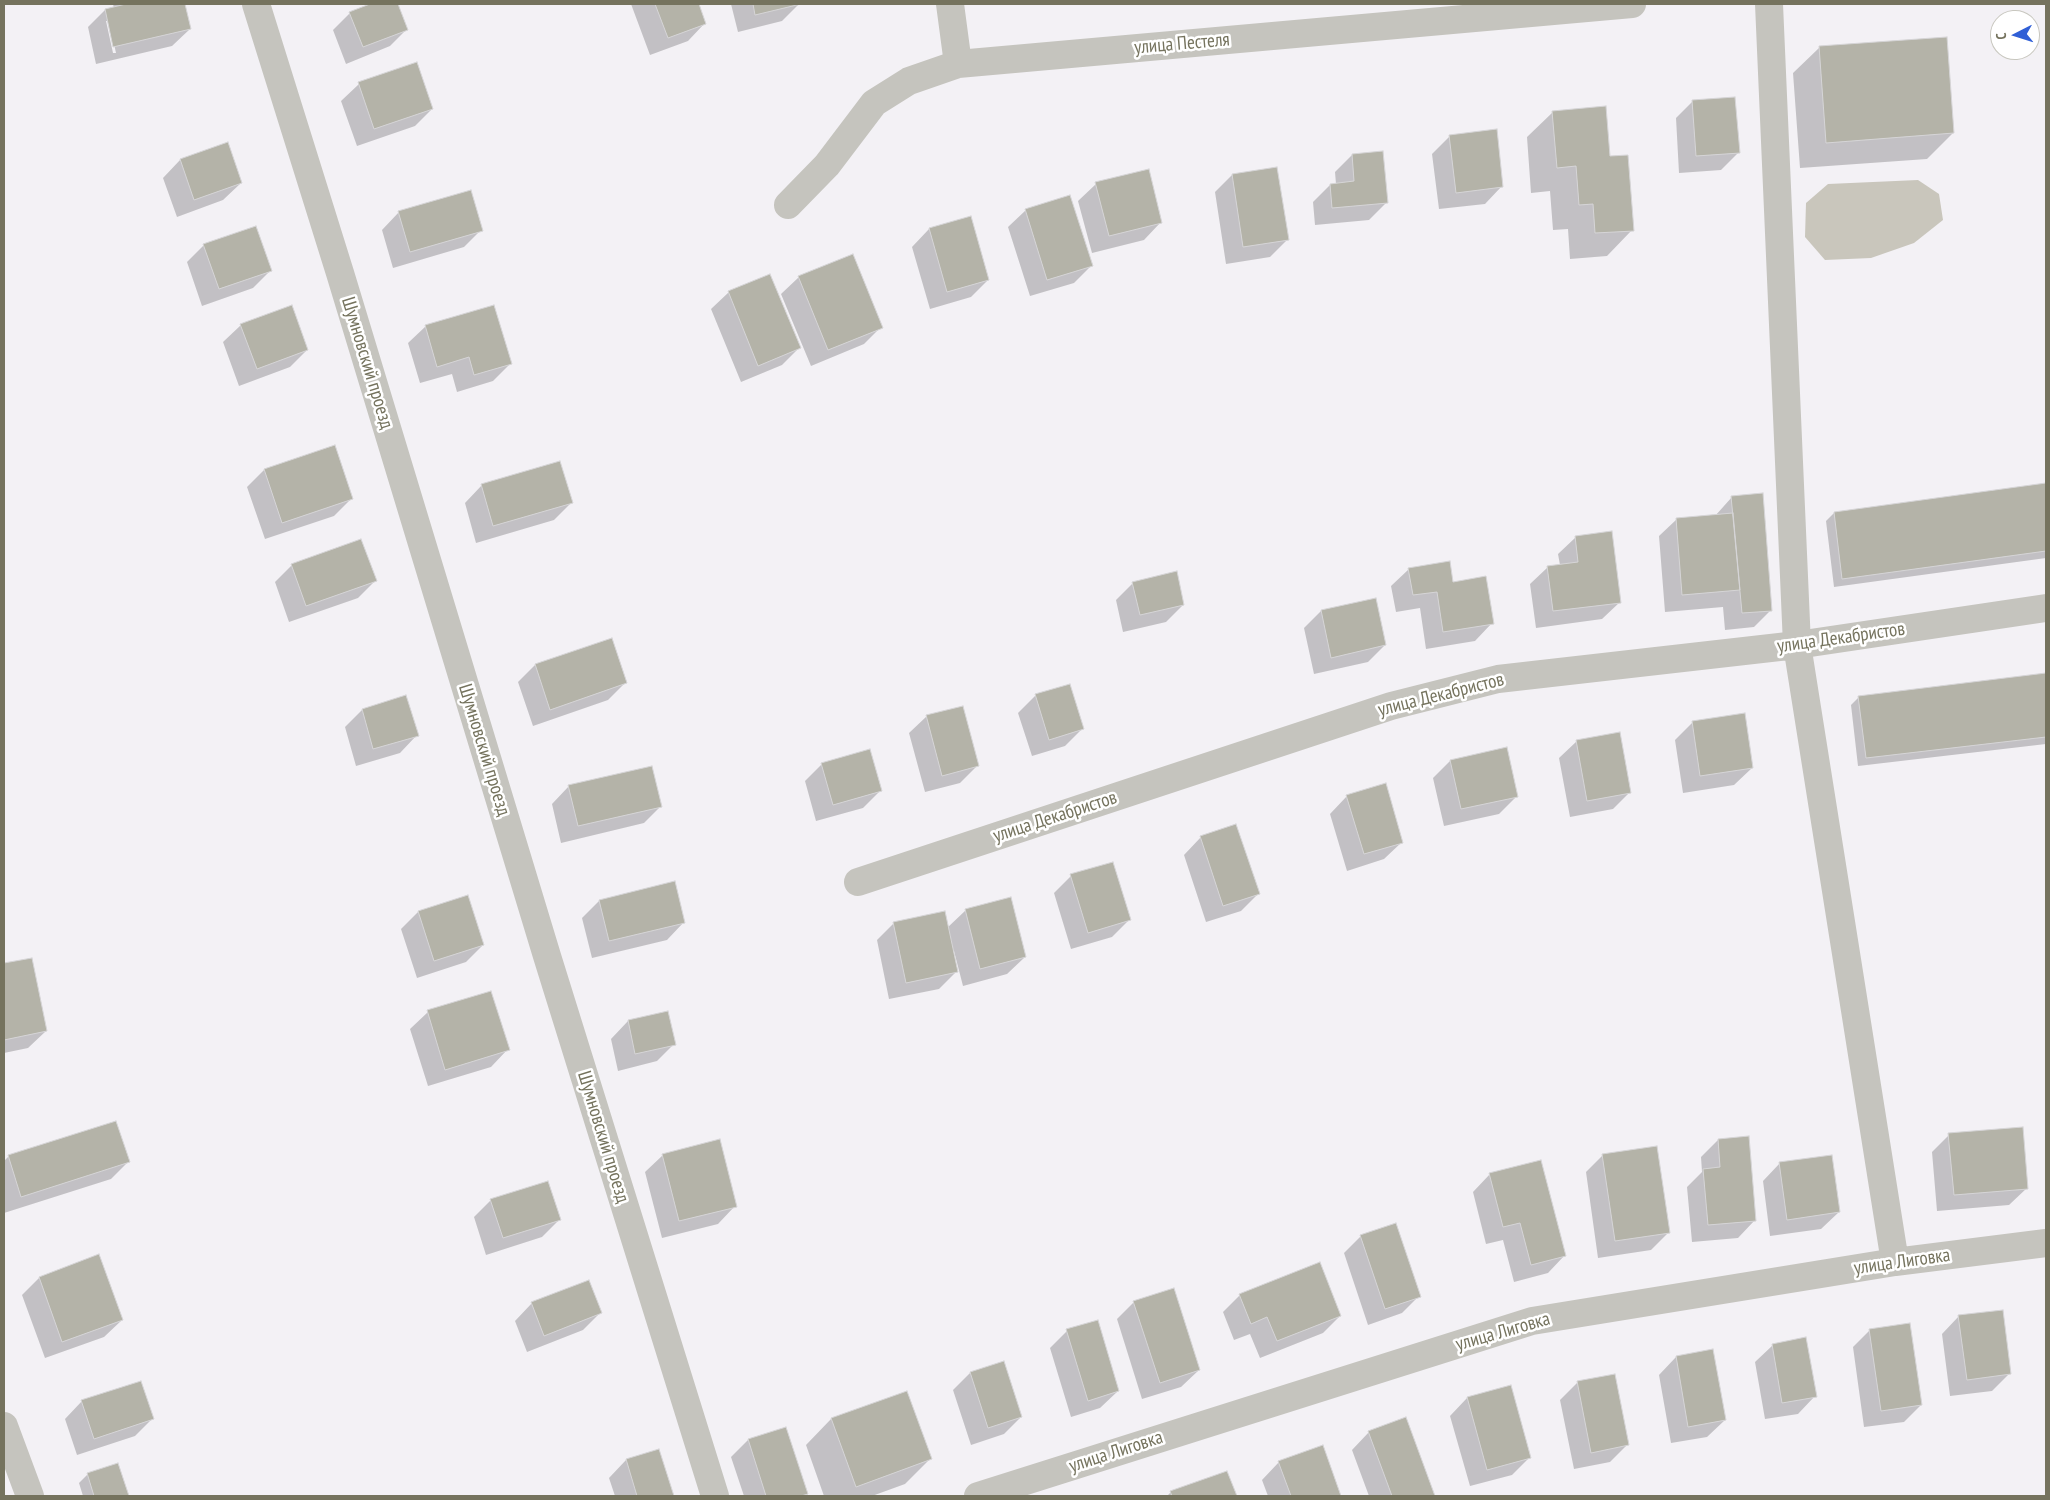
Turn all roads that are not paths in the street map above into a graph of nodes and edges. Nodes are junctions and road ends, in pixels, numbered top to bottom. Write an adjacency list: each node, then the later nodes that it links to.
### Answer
1 (256, 4): 14 (street, Шумновский проезд)
2 (950, 4): 5 (street)
3 (1632, 4): 5 (street, улица Пестеля)
4 (1769, 4): 8 (street)
5 (958, 64): 6 (street, улица Пестеля)
6 (788, 204)
7 (2046, 608): 8 (street, улица Декабристов)
8 (1797, 645): 9 (street, улица Декабристов); 11 (street)
9 (858, 882)
10 (2046, 1244): 11 (street, улица Лиговка)
11 (1895, 1262): 15 (street, улица Лиговка)
12 (4, 1426): 13 (street)
13 (30, 1496)
14 (715, 1496)
15 (978, 1496)

